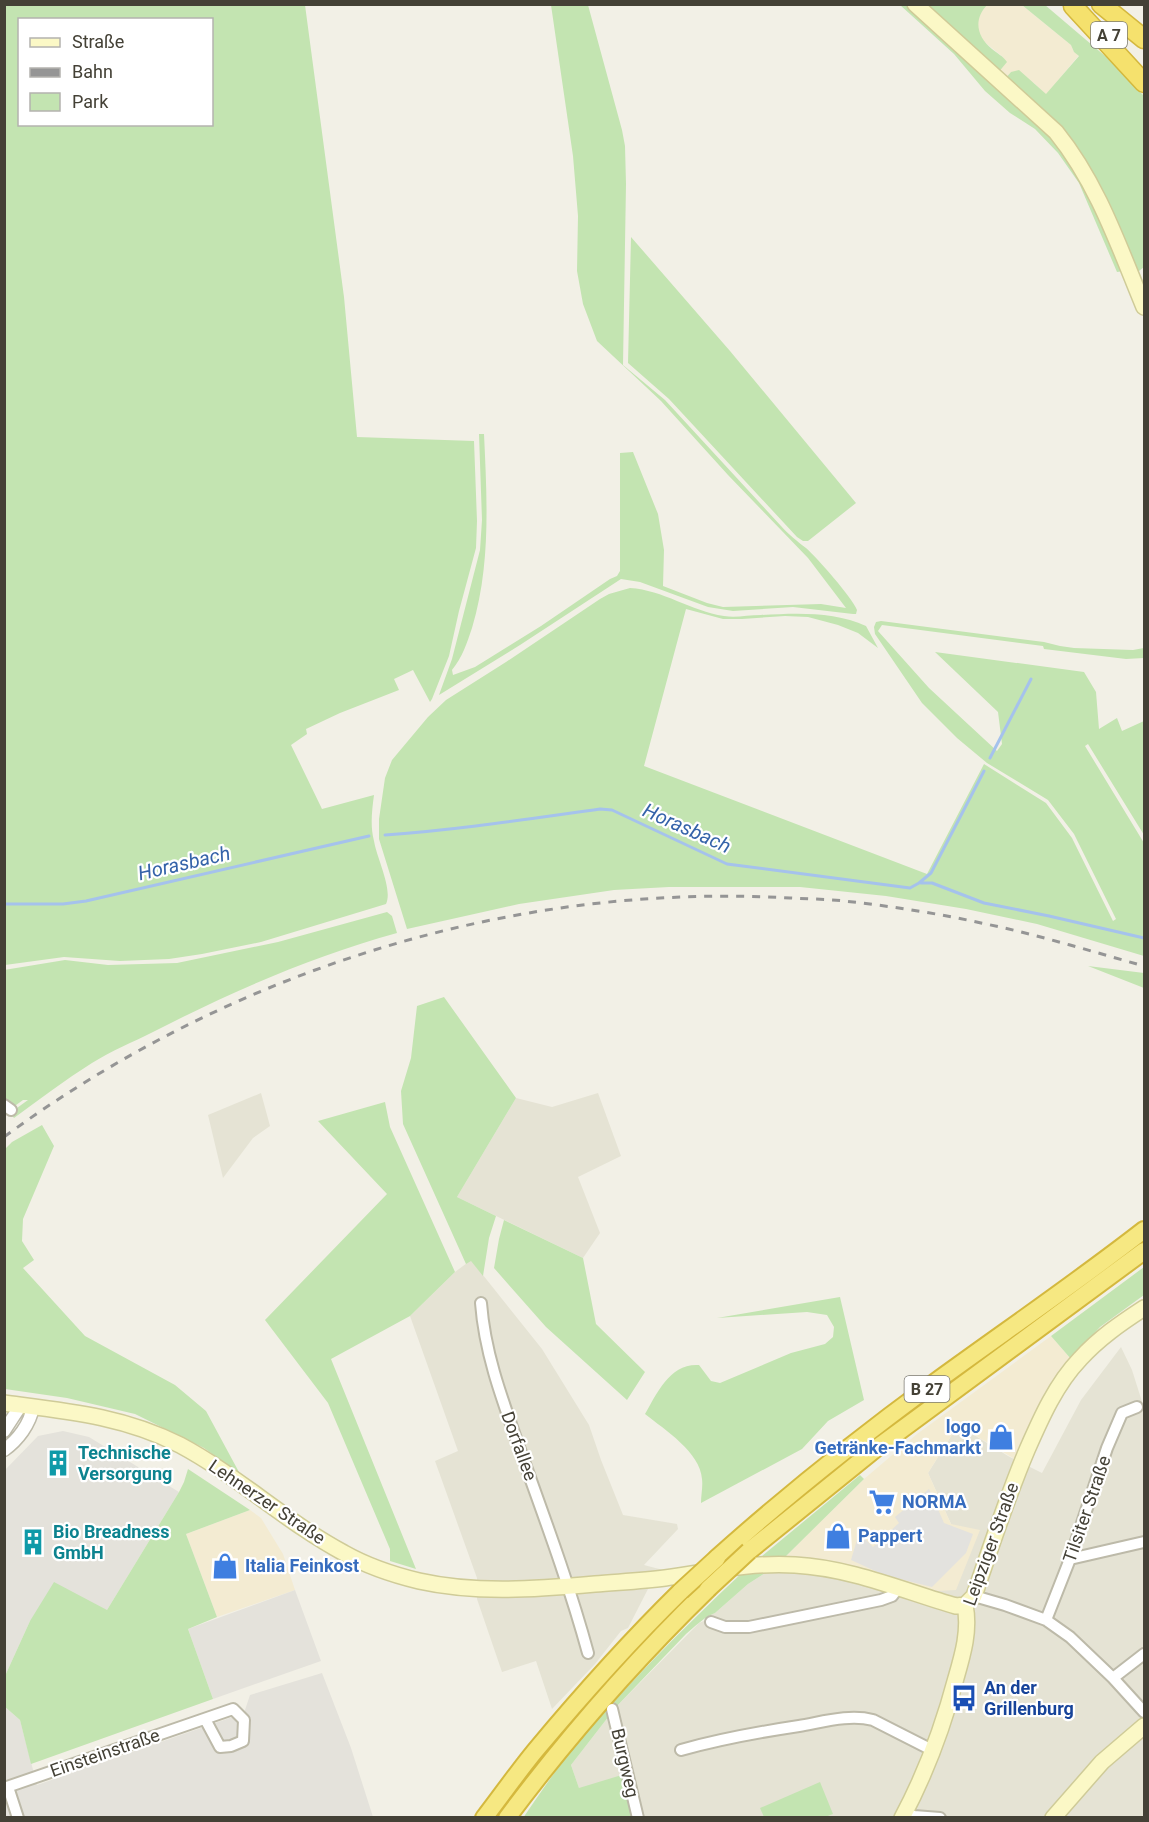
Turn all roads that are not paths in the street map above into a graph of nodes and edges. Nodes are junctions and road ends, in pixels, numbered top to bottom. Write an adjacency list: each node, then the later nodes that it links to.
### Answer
1 (915, 4): 7 (main road)
2 (1101, 4): 4 (highway, A 7)
3 (1072, 5): 5 (highway, A 7); 6 (highway)
4 (1144, 39)
5 (1144, 63)
6 (1144, 83)
7 (1144, 307)
8 (1144, 1230): 36 (highway, B 27, bridge)
9 (1144, 1251): 37 (highway, B 27, bridge)
10 (481, 1303): 19 (street, Dorfallee)
11 (1144, 1308): 21 (main road, Leipziger Straße)
12 (4, 1403): 13 (main road, Lehnerzer Straße)
13 (27, 1406): 15 (street); 16 (street); 19 (main road, Lehnerzer Straße)
14 (1137, 1407): 18 (street, Tilsiter Straße)
15 (4, 1431)
16 (4, 1450)
17 (1144, 1542): 18 (street)
18 (1070, 1559): 22 (street, Tilsiter Straße)
19 (567, 1587): 20 (main road, Lehnerzer Straße); 24 (street)
20 (898, 1588): 21 (main road, Lehnerzer Straße); 23 (street)
21 (969, 1601): 22 (street); 32 (main road, Leipziger Straße)
22 (1046, 1620): 26 (street)
23 (711, 1622)
24 (588, 1653)
25 (1144, 1654): 26 (street)
26 (1113, 1678): 28 (street)
27 (612, 1709): 38 (street, Burgweg)
28 (1144, 1712)
29 (206, 1719): 33 (street, Einsteinstraße)
30 (1144, 1726): 40 (main road)
31 (681, 1750): 32 (street)
32 (934, 1750): 34 (main road, Leipziger Straße)
33 (6, 1787): 35 (street)
34 (904, 1815): 39 (street)
35 (18, 1818)
36 (484, 1818)
37 (507, 1818)
38 (638, 1818)
39 (940, 1818)
40 (1053, 1818)

